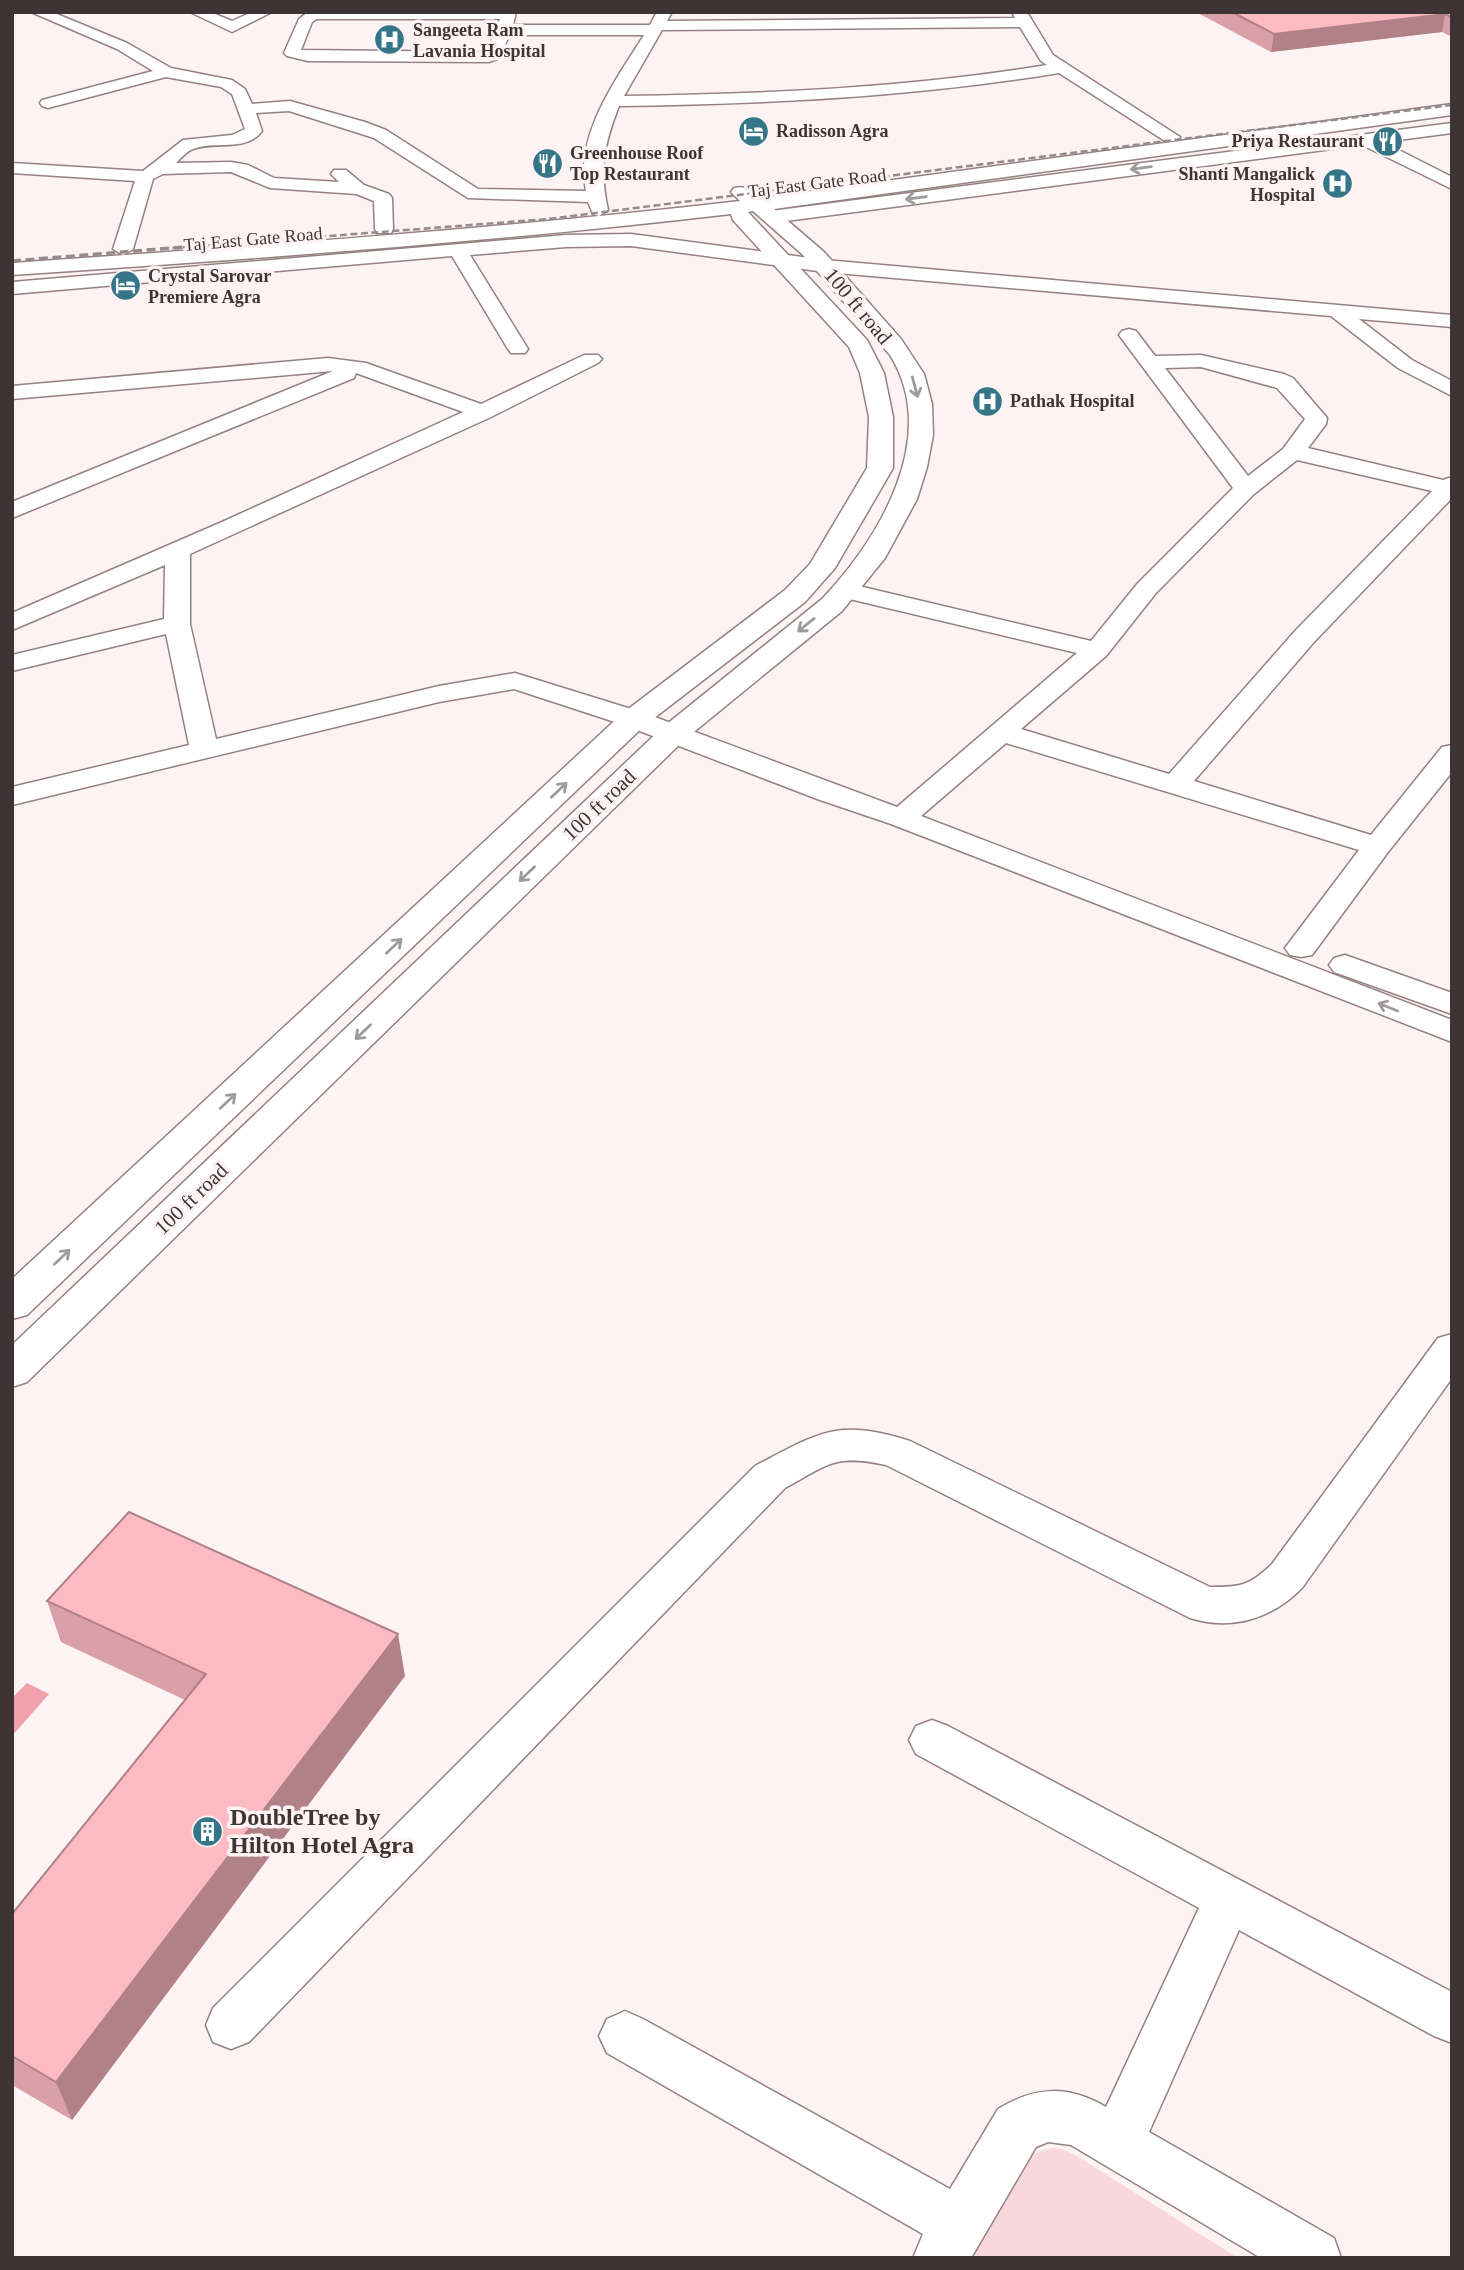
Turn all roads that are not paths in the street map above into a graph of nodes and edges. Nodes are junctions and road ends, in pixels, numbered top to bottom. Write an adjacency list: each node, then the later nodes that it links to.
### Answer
1 (38, 12): 10 (street)
2 (197, 12): 8 (street)
3 (265, 12): 8 (street)
4 (1021, 17): 5 (street); 9 (street)
5 (911, 18): 6 (street)
6 (659, 23): 7 (street); 12 (street)
7 (502, 26): 7 (street)
8 (232, 27): 11 (street)
9 (1059, 68): 12 (street); 19 (street)
10 (166, 72): 11 (street); 14 (street)
11 (226, 83): 15 (street)
12 (612, 101): 30 (street)
13 (1452, 102): 19 (main road, Taj East Gate Road)
14 (48, 103)
15 (247, 109): 24 (street); 30 (street)
16 (1452, 109): 17 (main road)
17 (1328, 126): 20 (street); 29 (main road)
18 (1452, 128): 20 (street)
19 (1171, 137): 29 (main road, Taj East Gate Road)
20 (1364, 139): 25 (street); 29 (street, one-way to 29)
21 (256, 152): 24 (street)
22 (330, 165): 28 (street)
23 (12, 167): 24 (street)
24 (160, 168): 28 (street); 34 (street)
25 (1420, 168): 26 (street); 27 (street)
26 (1452, 173)
27 (1452, 184)
28 (358, 189): 31 (street)
29 (745, 203): 30 (main road, Taj East Gate Road); 33 (main road); 36 (main road, 100 ft road); 38 (main road, 100 ft road)
30 (596, 204): 31 (main road, Taj East Gate Road)
31 (384, 229): 34 (main road, Taj East Gate Road)
32 (566, 241): 33 (street); 35 (street); 36 (street)
33 (360, 245): 39 (main road)
34 (123, 249): 37 (main road, Taj East Gate Road)
35 (458, 251): 40 (street); 45 (street)
36 (777, 258): 38 (street); 62 (main road, 100 ft road)
37 (12, 259)
38 (825, 266): 41 (street); 57 (main road, 100 ft road, one-way to 57)
39 (12, 268)
40 (12, 288)
41 (1335, 310): 42 (street); 43 (street); 49 (street)
42 (1452, 313)
43 (1452, 321)
44 (1129, 335): 47 (street)
45 (518, 349)
46 (591, 359): 51 (street)
47 (1152, 362): 52 (street); 54 (street)
48 (359, 367): 50 (street); 51 (street); 55 (street)
49 (1452, 390)
50 (12, 393)
51 (483, 412): 56 (street)
52 (1291, 454): 53 (street); 54 (street)
53 (1451, 487): 68 (street)
54 (1246, 489): 60 (street)
55 (12, 511)
56 (178, 552): 58 (street); 59 (street)
57 (846, 591): 60 (street); 63 (main road, 100 ft road, one-way to 63)
58 (12, 622)
59 (177, 624): 61 (street); 65 (street)
60 (1097, 650): 64 (street)
61 (12, 663)
62 (641, 714): 63 (street); 65 (street); 75 (main road, 100 ft road, one-way to 62)
63 (678, 729): 70 (street); 77 (main road, 100 ft road, one-way to 77)
64 (1000, 732): 68 (street); 70 (street)
65 (202, 742): 67 (street); 69 (street)
66 (1452, 753): 71 (street)
67 (12, 777)
68 (1175, 785): 71 (street)
69 (12, 796)
70 (908, 811): 72 (street); 74 (street, one-way to 70)
71 (1377, 846): 72 (street)
72 (1301, 948): 73 (street)
73 (1452, 1004)
74 (1452, 1032)
75 (12, 1304)
76 (1452, 1348): 81 (street)
77 (12, 1371)
78 (932, 1740): 79 (street)
79 (1228, 1899): 80 (street); 83 (street)
80 (1452, 2019)
81 (232, 2025)
82 (625, 2036): 84 (street)
83 (1117, 2143): 84 (street); 85 (street)
84 (950, 2241)
85 (1314, 2258)

